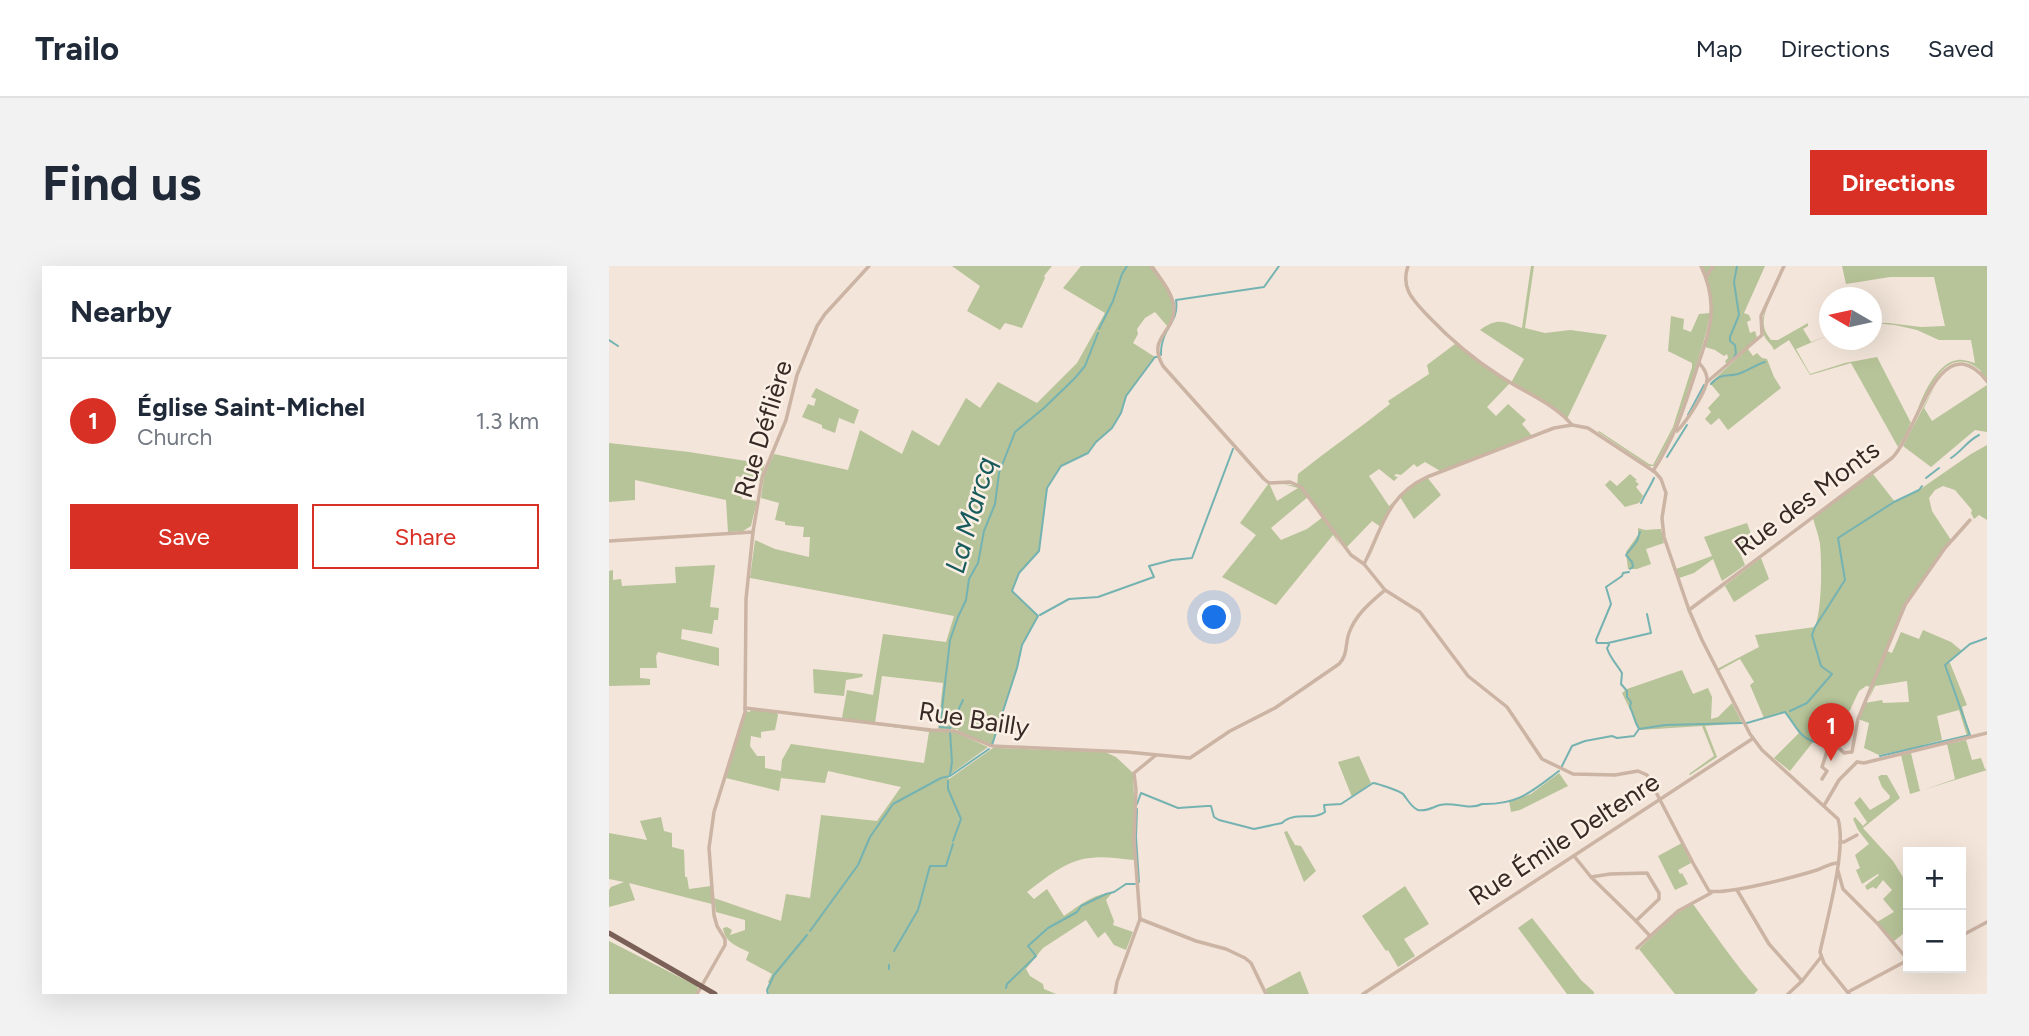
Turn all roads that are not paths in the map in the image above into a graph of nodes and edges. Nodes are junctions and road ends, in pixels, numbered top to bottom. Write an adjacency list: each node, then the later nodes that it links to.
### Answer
1 (869, 266): 15 (street, Rue Déflière)
2 (1151, 266): 17 (street)
3 (1408, 266): 11 (street)
4 (1701, 266): 7 (street)
5 (1713, 266): 7 (street)
6 (1784, 266): 10 (street)
7 (1706, 276): 8 (street)
8 (1699, 363): 10 (street); 12 (street)
9 (1987, 381): 19 (street, Rue des Monts)
10 (1707, 382): 12 (street)
11 (1572, 425): 13 (street); 17 (street)
12 (1675, 432): 13 (street)
13 (1653, 471): 19 (street)
14 (1971, 520): 23 (street)
15 (753, 532): 16 (street); 20 (street, Rue Déflière)
16 (609, 541)
17 (1364, 564): 18 (street)
18 (1385, 590): 24 (street, Rue Bailly); 27 (street)
19 (1689, 610): 22 (street)
20 (745, 708): 24 (street, Rue Bailly); 50 (street, Rue Déflière)
21 (1987, 733): 25 (street)
22 (1752, 739): 27 (street, Rue Émile Deltenre); 28 (street)
23 (1852, 752): 25 (street); 26 (street)
24 (1156, 755): 39 (street)
25 (1857, 762): 28 (street)
26 (1822, 779)
27 (1660, 799): 31 (street, Rue Émile Deltenre); 38 (street)
28 (1824, 805): 30 (street)
29 (1857, 835): 30 (street)
30 (1840, 842): 32 (street)
31 (1574, 856): 34 (street); 56 (street, Rue Émile Deltenre)
32 (1838, 863): 33 (street); 37 (street)
33 (1837, 869): 35 (street); 36 (street)
34 (1591, 877): 40 (street); 40 (street)
35 (1833, 888): 36 (street); 47 (street)
36 (1843, 889): 46 (street)
37 (1737, 890): 38 (street); 49 (street)
38 (1713, 892): 44 (street)
39 (1140, 919): 54 (street); 55 (street)
40 (1636, 921): 44 (street)
41 (1987, 922): 43 (street)
42 (609, 933): 50 (main road)
43 (1966, 933)
44 (1650, 936): 45 (street)
45 (1637, 948)
46 (1903, 954)
47 (1821, 957): 49 (street); 51 (street)
48 (1903, 963): 51 (street)
49 (1802, 981): 57 (street)
50 (702, 986): 52 (street, Rue Déflière); 53 (main road)
51 (1849, 993)
52 (697, 994)
53 (715, 994)
54 (1115, 994)
55 (1266, 994)
56 (1363, 994)
57 (1788, 994)

